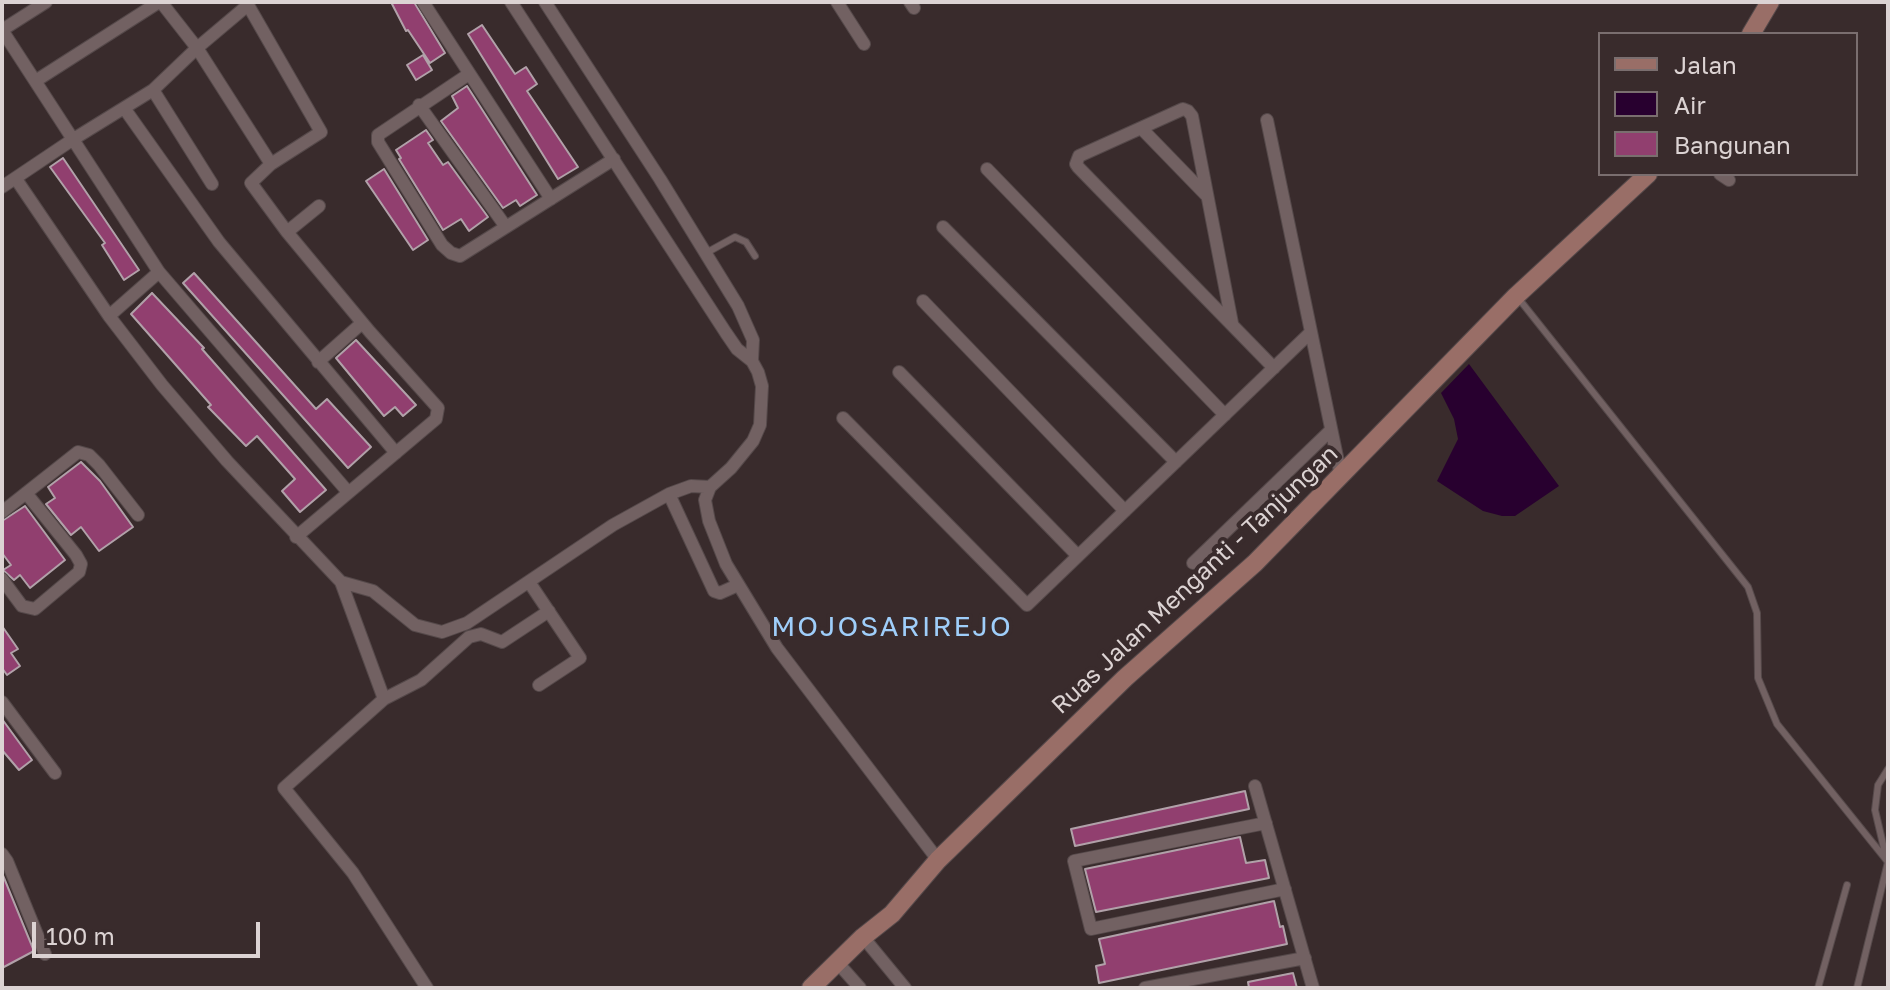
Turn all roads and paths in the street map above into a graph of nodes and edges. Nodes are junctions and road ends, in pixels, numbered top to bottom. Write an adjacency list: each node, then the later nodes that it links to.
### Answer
1 (46, 2): 8 (street)
2 (160, 2): 11 (street); 13 (street)
3 (423, 2): 12 (street)
4 (511, 2): 21 (street)
5 (545, 2): 19 (street)
6 (837, 2): 10 (street)
7 (1770, 2): 9 (main road)
8 (2, 30): 13 (street)
9 (1752, 32)
10 (864, 44)
11 (197, 48): 14 (street); 23 (street); 23 (street)
12 (469, 74): 15 (street); 30 (street)
13 (37, 80): 20 (street)
14 (153, 90): 16 (street); 27 (street)
15 (419, 105): 32 (street); 32 (street)
16 (124, 108): 20 (street); 45 (street)
17 (1267, 120): 43 (street)
18 (1141, 128): 29 (street); 29 (street); 42 (street)
19 (627, 130): 21 (street); 35 (street)
20 (72, 140): 26 (street); 37 (street)
21 (604, 145): 22 (street)
22 (614, 159): 30 (street); 44 (street)
23 (271, 164): 34 (street)
24 (987, 169): 48 (street)
25 (1646, 176): 38 (main road, Ruas Jalan Menganti - Tanjungan)
26 (16, 179): 28 (street); 40 (street)
27 (212, 184)
28 (2, 187)
29 (1206, 195): 42 (street)
30 (551, 199): 32 (street)
31 (319, 206): 34 (street)
32 (506, 227)
33 (943, 227): 52 (street)
34 (287, 232): 41 (street)
35 (706, 253): 36 (lane); 44 (street)
36 (755, 256)
37 (159, 272): 40 (street); 55 (street)
38 (1516, 296): 53 (main road, Ruas Jalan Menganti - Tanjungan); 80 (lane)
39 (923, 301): 58 (street)
40 (109, 316): 61 (street)
41 (362, 323): 45 (street); 51 (street)
42 (1232, 323): 46 (street)
43 (1311, 332): 46 (street); 50 (street)
44 (752, 361): 54 (street)
45 (318, 362): 51 (street)
46 (1274, 368): 48 (street)
47 (899, 372): 62 (street)
48 (1225, 415): 52 (street)
49 (843, 418): 62 (street)
50 (1331, 430): 53 (street); 63 (street)
51 (396, 453): 55 (street)
52 (1176, 462): 58 (street)
53 (1341, 476): 79 (main road, Ruas Jalan Menganti - Tanjungan)
54 (710, 487): 57 (street); 67 (street)
55 (348, 492): 61 (street)
56 (26, 493): 59 (street); 60 (street); 64 (street)
57 (669, 494): 66 (street); 67 (street)
58 (1125, 511): 62 (street)
59 (2, 512)
60 (138, 515)
61 (296, 537): 65 (street)
62 (1078, 556)
63 (1193, 563)
64 (2, 579)
65 (341, 582): 69 (street); 72 (street)
66 (529, 582): 68 (street); 69 (street)
67 (738, 585): 79 (street)
68 (549, 611): 70 (street); 71 (street)
69 (442, 632): 70 (street)
70 (450, 654): 72 (street)
71 (539, 685)
72 (384, 699): 87 (street)
73 (2, 702): 75 (street)
74 (1888, 769): 80 (lane)
75 (55, 773)
76 (1255, 786): 77 (street)
77 (1266, 823): 82 (street); 82 (street)
78 (2, 854): 84 (street)
79 (938, 860): 83 (main road, Ruas Jalan Menganti - Tanjungan)
80 (1888, 862): 94 (lane)
81 (1847, 885): 93 (lane)
82 (1285, 889): 85 (street)
83 (863, 937): 86 (main road, Ruas Jalan Menganti - Tanjungan); 90 (street)
84 (45, 954)
85 (1305, 958): 91 (street); 92 (street)
86 (837, 962): 88 (main road, Ruas Jalan Menganti - Tanjungan); 89 (street)
87 (427, 988)
88 (811, 988)
89 (860, 988)
90 (905, 988)
91 (1145, 988)
92 (1313, 988)
93 (1818, 988)
94 (1857, 988)

